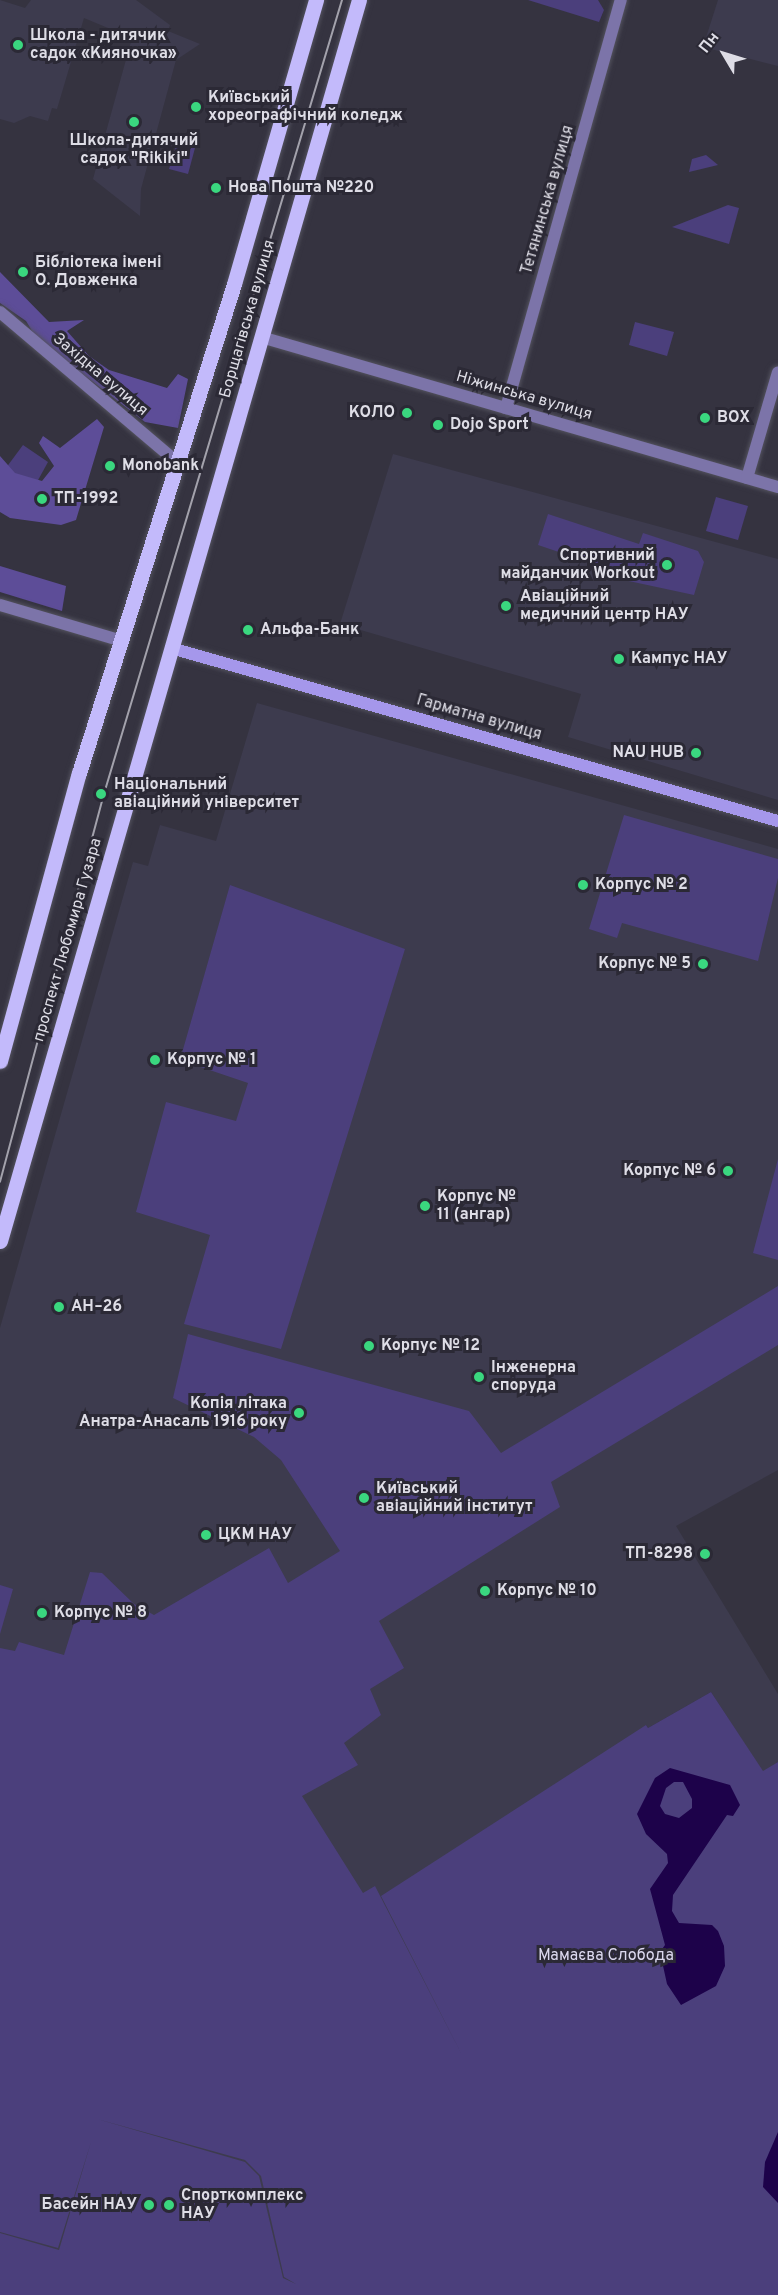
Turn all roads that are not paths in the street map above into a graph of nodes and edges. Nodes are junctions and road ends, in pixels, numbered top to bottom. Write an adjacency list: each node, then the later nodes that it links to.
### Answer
1 (316, 0): 8 (main road, Борщагівська вулиця)
2 (358, 0): 5 (main road, Борщагівська вулиця)
3 (621, 0): 7 (street, Тетянинська вулиця)
4 (0, 312): 8 (street, Західна вулиця)
5 (261, 337): 7 (street, Ніжинська вулиця); 13 (main road, Борщагівська вулиця)
6 (778, 372): 9 (street)
7 (506, 408): 9 (street, Ніжинська вулиця)
8 (178, 463): 12 (main road, Борщагівська вулиця)
9 (747, 478): 10 (street, Ніжинська вулиця)
10 (778, 487)
11 (0, 605): 12 (street)
12 (119, 640): 15 (main road, проспект Любомира Гузара)
13 (171, 648): 14 (main road, Гарматна вулиця); 16 (main road, проспект Любомира Гузара)
14 (778, 821)
15 (0, 1061)
16 (0, 1241)

